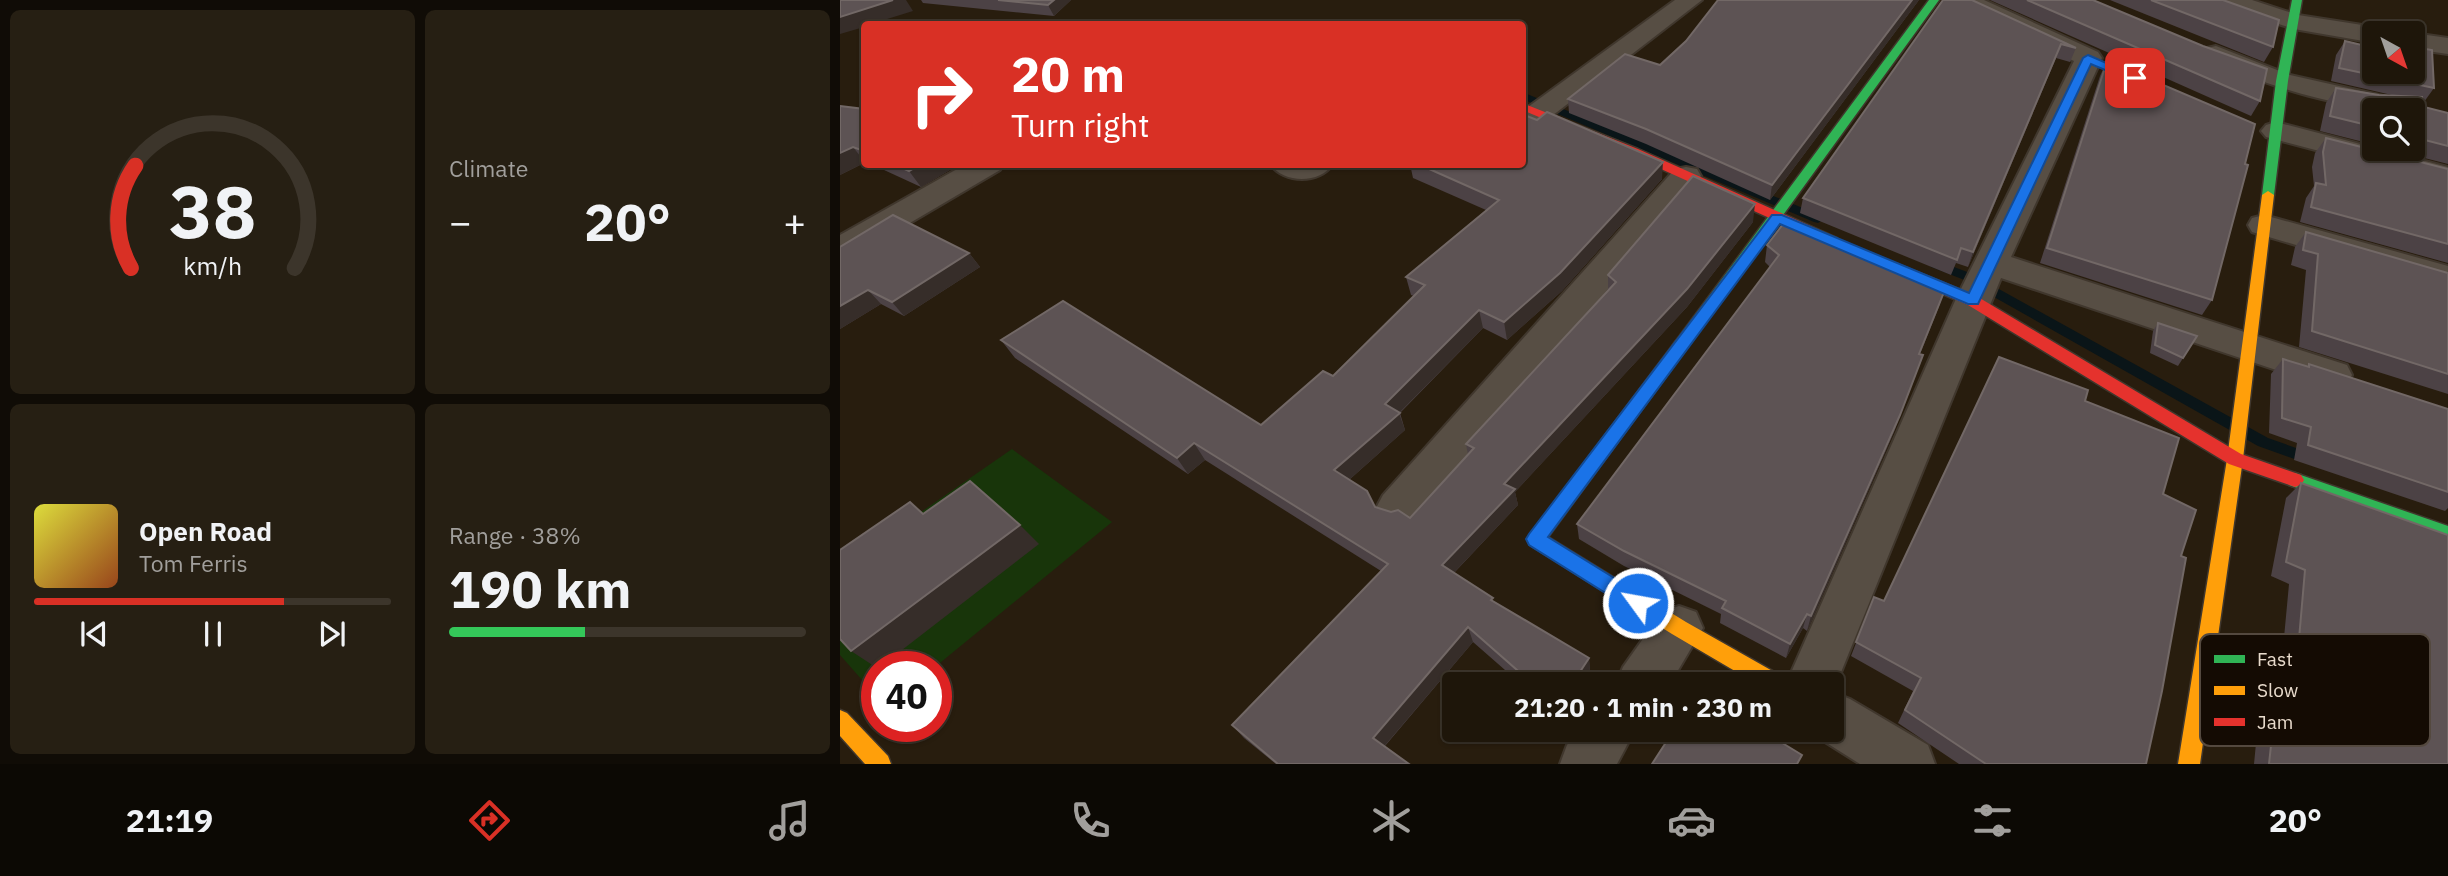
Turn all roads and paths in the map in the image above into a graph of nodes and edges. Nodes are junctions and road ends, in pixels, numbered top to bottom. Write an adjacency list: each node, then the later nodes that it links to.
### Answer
1 (1690, 0): 12 (street)
2 (1934, 0): 19 (street)
3 (1964, 0): 23 (street)
4 (2228, 0): 5 (street)
5 (2296, 11): 6 (street); 10 (street)
6 (2362, 31)
7 (2426, 43): 9 (street)
8 (2194, 45): 10 (street)
9 (2448, 46)
10 (2282, 81): 11 (street); 13 (street)
11 (2362, 100)
12 (1530, 110): 17 (street)
13 (2267, 133): 18 (street); 20 (street)
14 (982, 168): 21 (street)
15 (1296, 168): 16 (street)
16 (1312, 168)
17 (1686, 176): 19 (street); 30 (street)
18 (2448, 176)
19 (1777, 218): 22 (street); 32 (street)
20 (2264, 225): 25 (street); 27 (street)
21 (840, 249)
22 (1851, 249)
23 (1991, 263): 26 (street); 27 (street)
24 (1887, 265): 26 (street)
25 (2448, 278)
26 (1973, 301): 29 (street); 36 (street)
27 (2249, 348): 28 (street); 29 (street)
28 (2368, 386)
29 (2235, 459): 31 (street); 33 (street)
30 (1398, 508)
31 (2448, 534)
32 (1679, 628): 34 (street); 35 (street)
33 (2209, 634)
34 (1649, 672)
35 (1755, 672)
36 (1816, 672)
37 (2200, 691): 44 (street)
38 (840, 720): 41 (street)
39 (1844, 724): 43 (street)
40 (1601, 742): 42 (street)
41 (880, 764)
42 (1586, 764)
43 (1909, 764)
44 (2189, 764)

